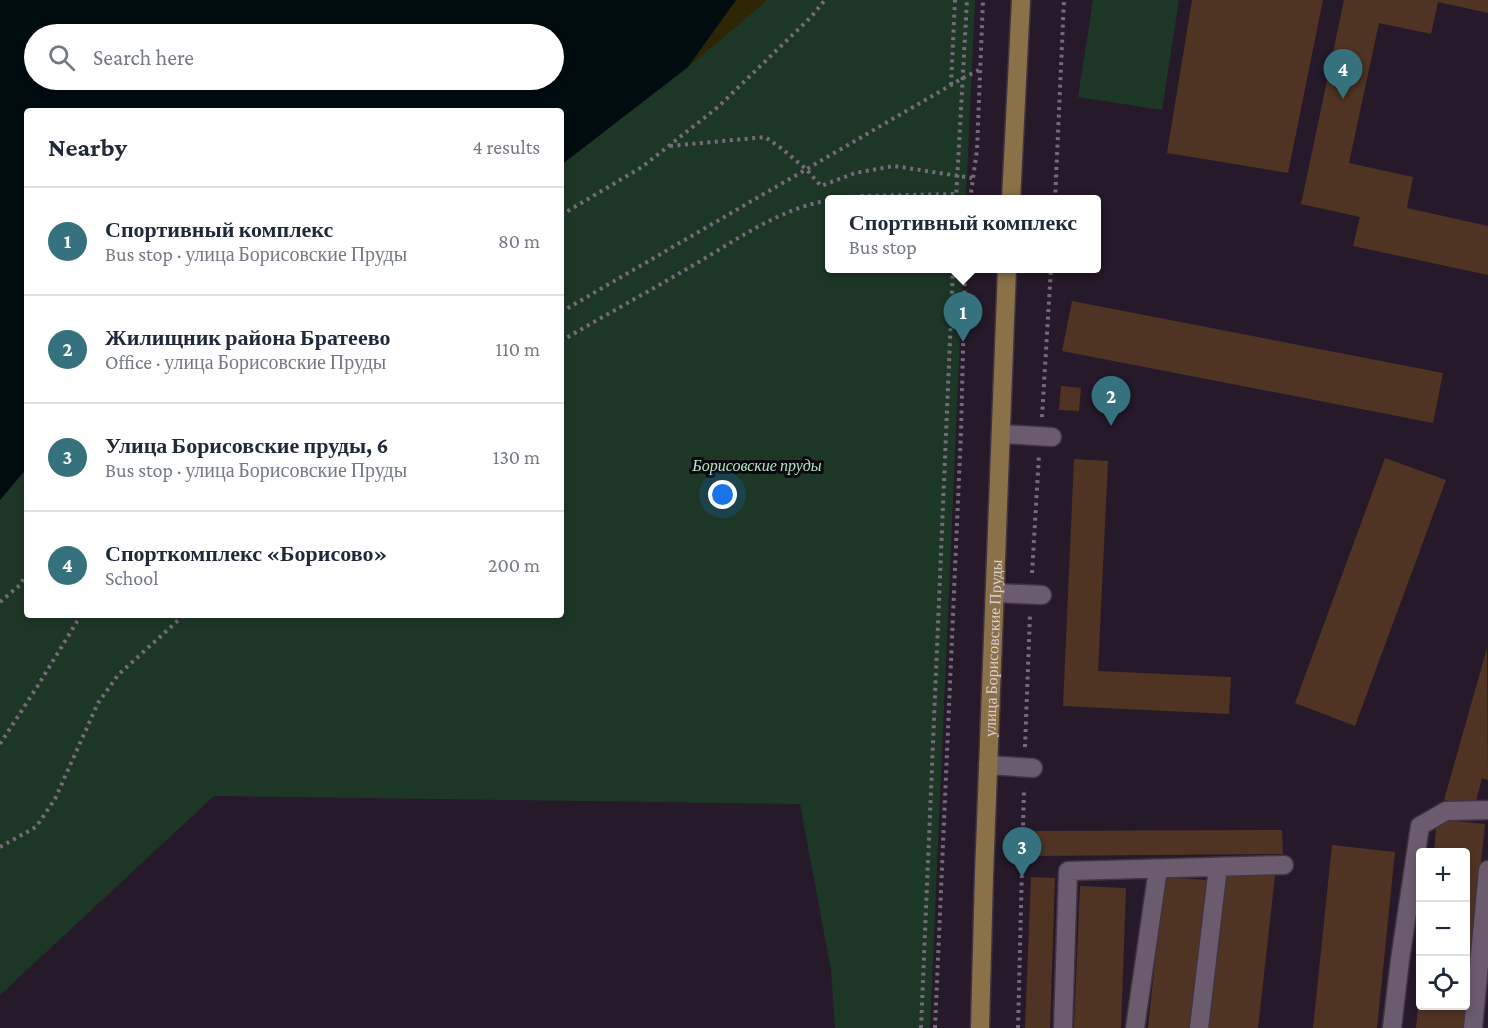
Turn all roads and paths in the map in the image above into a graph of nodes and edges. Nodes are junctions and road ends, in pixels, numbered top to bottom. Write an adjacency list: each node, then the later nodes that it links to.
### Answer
1 (825, 0): 10 (path)
2 (955, 0): 9 (path)
3 (967, 0): 8 (path)
4 (982, 0): 7 (path)
5 (1021, 0): 16 (main road)
6 (1064, 0): 17 (path)
7 (979, 70): 8 (path); 13 (path)
8 (963, 78): 9 (path); 12 (path)
9 (951, 85): 11 (path)
10 (667, 147): 11 (path); 19 (path)
11 (806, 169): 12 (path); 24 (path)
12 (958, 175): 13 (path); 14 (path)
13 (972, 178): 15 (path)
14 (956, 195)
15 (970, 195)
16 (1011, 195)
17 (1055, 195)
18 (825, 201): 25 (path)
19 (564, 213)
20 (953, 273): 43 (path)
21 (965, 273): 44 (path)
22 (1007, 273): 26 (main road, улица Борисовские Пруды)
23 (1051, 273): 27 (path)
24 (564, 310)
25 (564, 339)
26 (1002, 434): 27 (lane); 29 (main road, улица Борисовские Пруды)
27 (1046, 436): 30 (path)
28 (24, 578): 31 (path)
29 (996, 593): 30 (lane); 35 (main road, улица Борисовские Пруды)
30 (1037, 595): 36 (path)
31 (0, 602)
32 (79, 618): 34 (path)
33 (181, 618): 38 (path)
34 (0, 744)
35 (988, 765): 36 (lane); 45 (main road, улица Борисовские Пруды)
36 (1028, 768): 46 (path)
37 (1488, 810): 50 (lane)
38 (0, 847)
39 (1284, 865): 40 (lane)
40 (1218, 867): 41 (lane); 49 (lane)
41 (1158, 868): 47 (lane); 48 (lane)
42 (1488, 870): 51 (lane)
43 (921, 1028)
44 (936, 1028)
45 (980, 1028)
46 (1018, 1028)
47 (1063, 1028)
48 (1135, 1028)
49 (1199, 1028)
50 (1392, 1028)
51 (1473, 1028)

